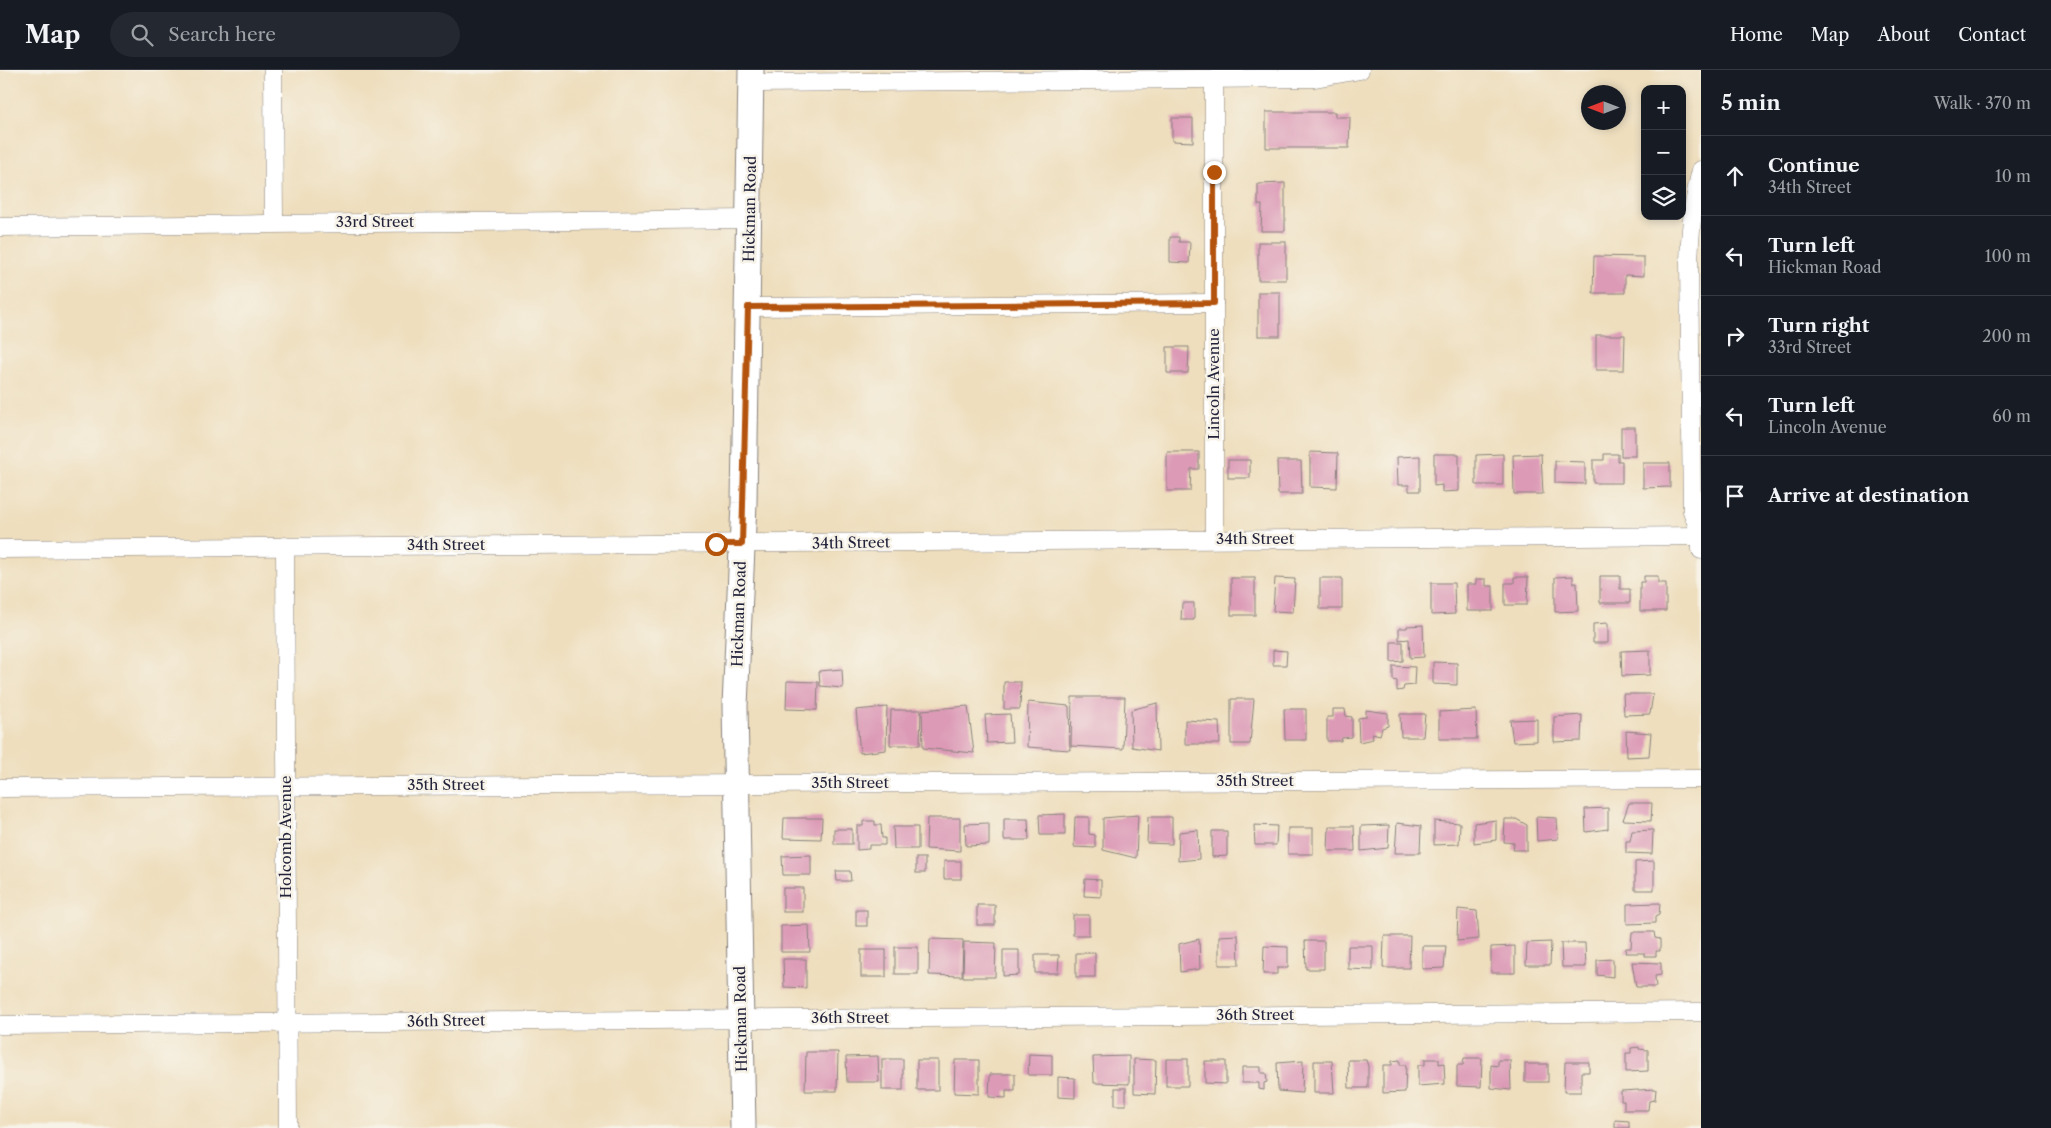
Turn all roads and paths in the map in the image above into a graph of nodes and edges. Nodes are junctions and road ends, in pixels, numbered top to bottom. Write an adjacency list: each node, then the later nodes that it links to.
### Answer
1 (273, 70): 9 (street)
2 (1360, 70): 3 (street)
3 (1334, 72): 6 (street)
4 (1105, 75): 5 (street); 6 (street)
5 (751, 76): 8 (main road, Hickman Road)
6 (1214, 78): 11 (street, Lincoln Avenue)
7 (1701, 170): 13 (street)
8 (750, 219): 9 (street, 33rd Street); 12 (main road, Hickman Road)
9 (274, 223): 10 (street, 33rd Street)
10 (0, 227)
11 (1214, 303): 12 (street); 14 (street, Lincoln Avenue)
12 (748, 307): 15 (main road, Hickman Road)
13 (1701, 536): 14 (street, 34th Street); 18 (street)
14 (1214, 540): 15 (street, 34th Street)
15 (742, 544): 16 (street, 34th Street); 20 (main road, Hickman Road)
16 (285, 546): 17 (street, 34th Street); 21 (street, Holcomb Avenue)
17 (0, 549)
18 (1701, 550)
19 (1701, 779): 20 (street, 35th Street)
20 (736, 784): 21 (street, 35th Street); 24 (main road, Hickman Road)
21 (286, 786): 22 (street, 35th Street); 25 (street, Holcomb Avenue)
22 (0, 788)
23 (1701, 1012): 24 (street, 36th Street)
24 (741, 1018): 25 (street, 36th Street); 28 (main road, Hickman Road)
25 (288, 1022): 26 (street, 36th Street); 27 (street, Holcomb Avenue)
26 (0, 1025)
27 (288, 1128)
28 (743, 1128)

